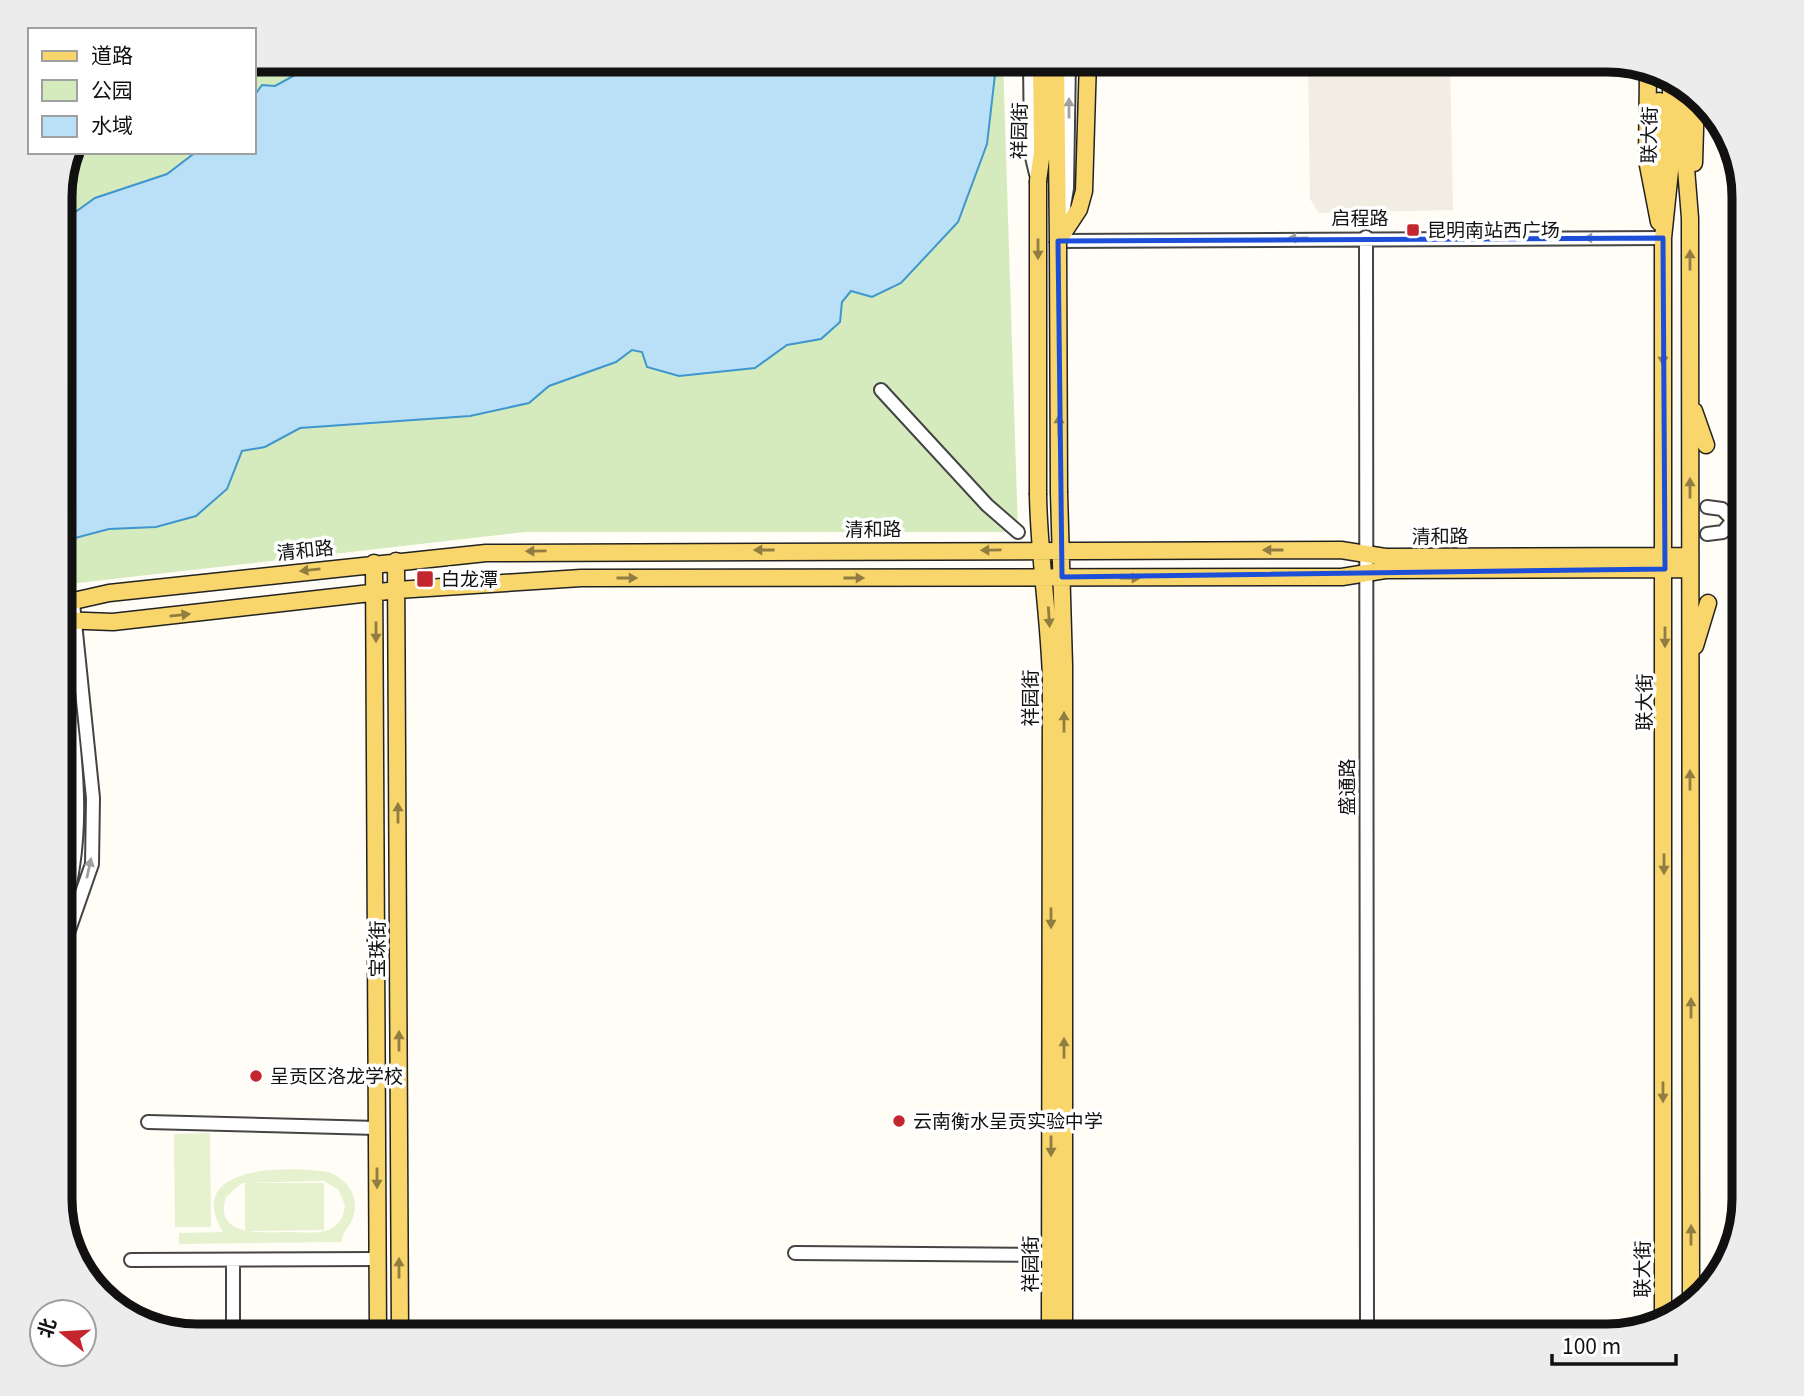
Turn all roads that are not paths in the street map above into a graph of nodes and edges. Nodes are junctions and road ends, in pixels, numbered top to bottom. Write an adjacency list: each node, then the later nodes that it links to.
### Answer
1 (1030, 72): 11 (street)
2 (1041, 72): 11 (main road, 祥园街)
3 (1056, 72): 15 (main road, 祥园街)
4 (1069, 72): 15 (street, one-way to 4)
5 (1088, 72): 15 (main road)
6 (1648, 78): 14 (main road)
7 (1659, 83): 14 (main road)
8 (1671, 90): 14 (main road, 联大街)
9 (1682, 97): 12 (main road, 联大街)
10 (1695, 108): 12 (main road)
11 (1038, 181): 24 (main road, 祥园街, one-way to 24, bridge)
12 (1690, 218): 17 (main road, 联大街, one-way to 12)
13 (1366, 237): 14 (street, 启程路, one-way to 13); 15 (street, 启程路, one-way to 15); 26 (street, 盛通路)
14 (1662, 238): 30 (main road, 联大街, one-way to 30)
15 (1058, 241): 25 (main road, 祥园街, one-way to 15, bridge)
16 (881, 390): 22 (street)
17 (1690, 399): 18 (main road); 28 (main road, 联大街, one-way to 17)
18 (1706, 445)
19 (1707, 507): 20 (street)
20 (1732, 515)
21 (1732, 525): 23 (street)
22 (1018, 533)
23 (1707, 534)
24 (1039, 550): 25 (main road, 清和路); 27 (main road, 清和路, one-way to 27); 32 (main road, 祥园街)
25 (1059, 550): 26 (main road, 清和路, one-way to 25); 33 (main road, 祥园街)
26 (1366, 554): 30 (main road, 清和路); 31 (street, 盛通路)
27 (396, 561): 29 (main road, 清和路); 34 (main road, 宝珠街)
28 (1690, 562): 30 (main road, 清和路); 40 (main road, 联大街)
29 (374, 563): 35 (main road, 宝珠街); 37 (main road, 清和路, one-way to 37)
30 (1665, 563): 31 (main road, 清和路); 52 (main road, 联大街, one-way to 52)
31 (1366, 573): 33 (main road, 清和路, one-way to 31); 58 (street, 盛通路)
32 (1044, 578): 33 (main road, 清和路); 34 (main road, 清和路, one-way to 32); 47 (main road, 祥园街, one-way to 47)
33 (1062, 578): 47 (main road, 祥园街, one-way to 33)
34 (397, 590): 35 (main road, 清和路); 55 (main road, 宝珠街, one-way to 34)
35 (376, 593): 38 (main road, 清和路, one-way to 35); 45 (main road, 宝珠街, one-way to 45)
36 (1708, 603): 40 (main road)
37 (72, 609)
38 (72, 612)
39 (72, 647): 43 (street, one-way to 39)
40 (1690, 661): 51 (main road, 联大街, one-way to 40)
41 (72, 742): 42 (street)
42 (72, 873)
43 (72, 922)
44 (148, 1122): 45 (street)
45 (377, 1128): 48 (main road, 宝珠街, one-way to 48)
46 (795, 1253): 47 (street)
47 (1058, 1255): 56 (main road, 祥园街); 57 (main road, 祥园街)
48 (377, 1259): 50 (street); 54 (main road, 宝珠街)
49 (131, 1260): 50 (street)
50 (233, 1260): 53 (street)
51 (1691, 1292)
52 (1663, 1310)
53 (233, 1324)
54 (378, 1324)
55 (400, 1324)
56 (1051, 1324)
57 (1064, 1324)
58 (1367, 1324)

